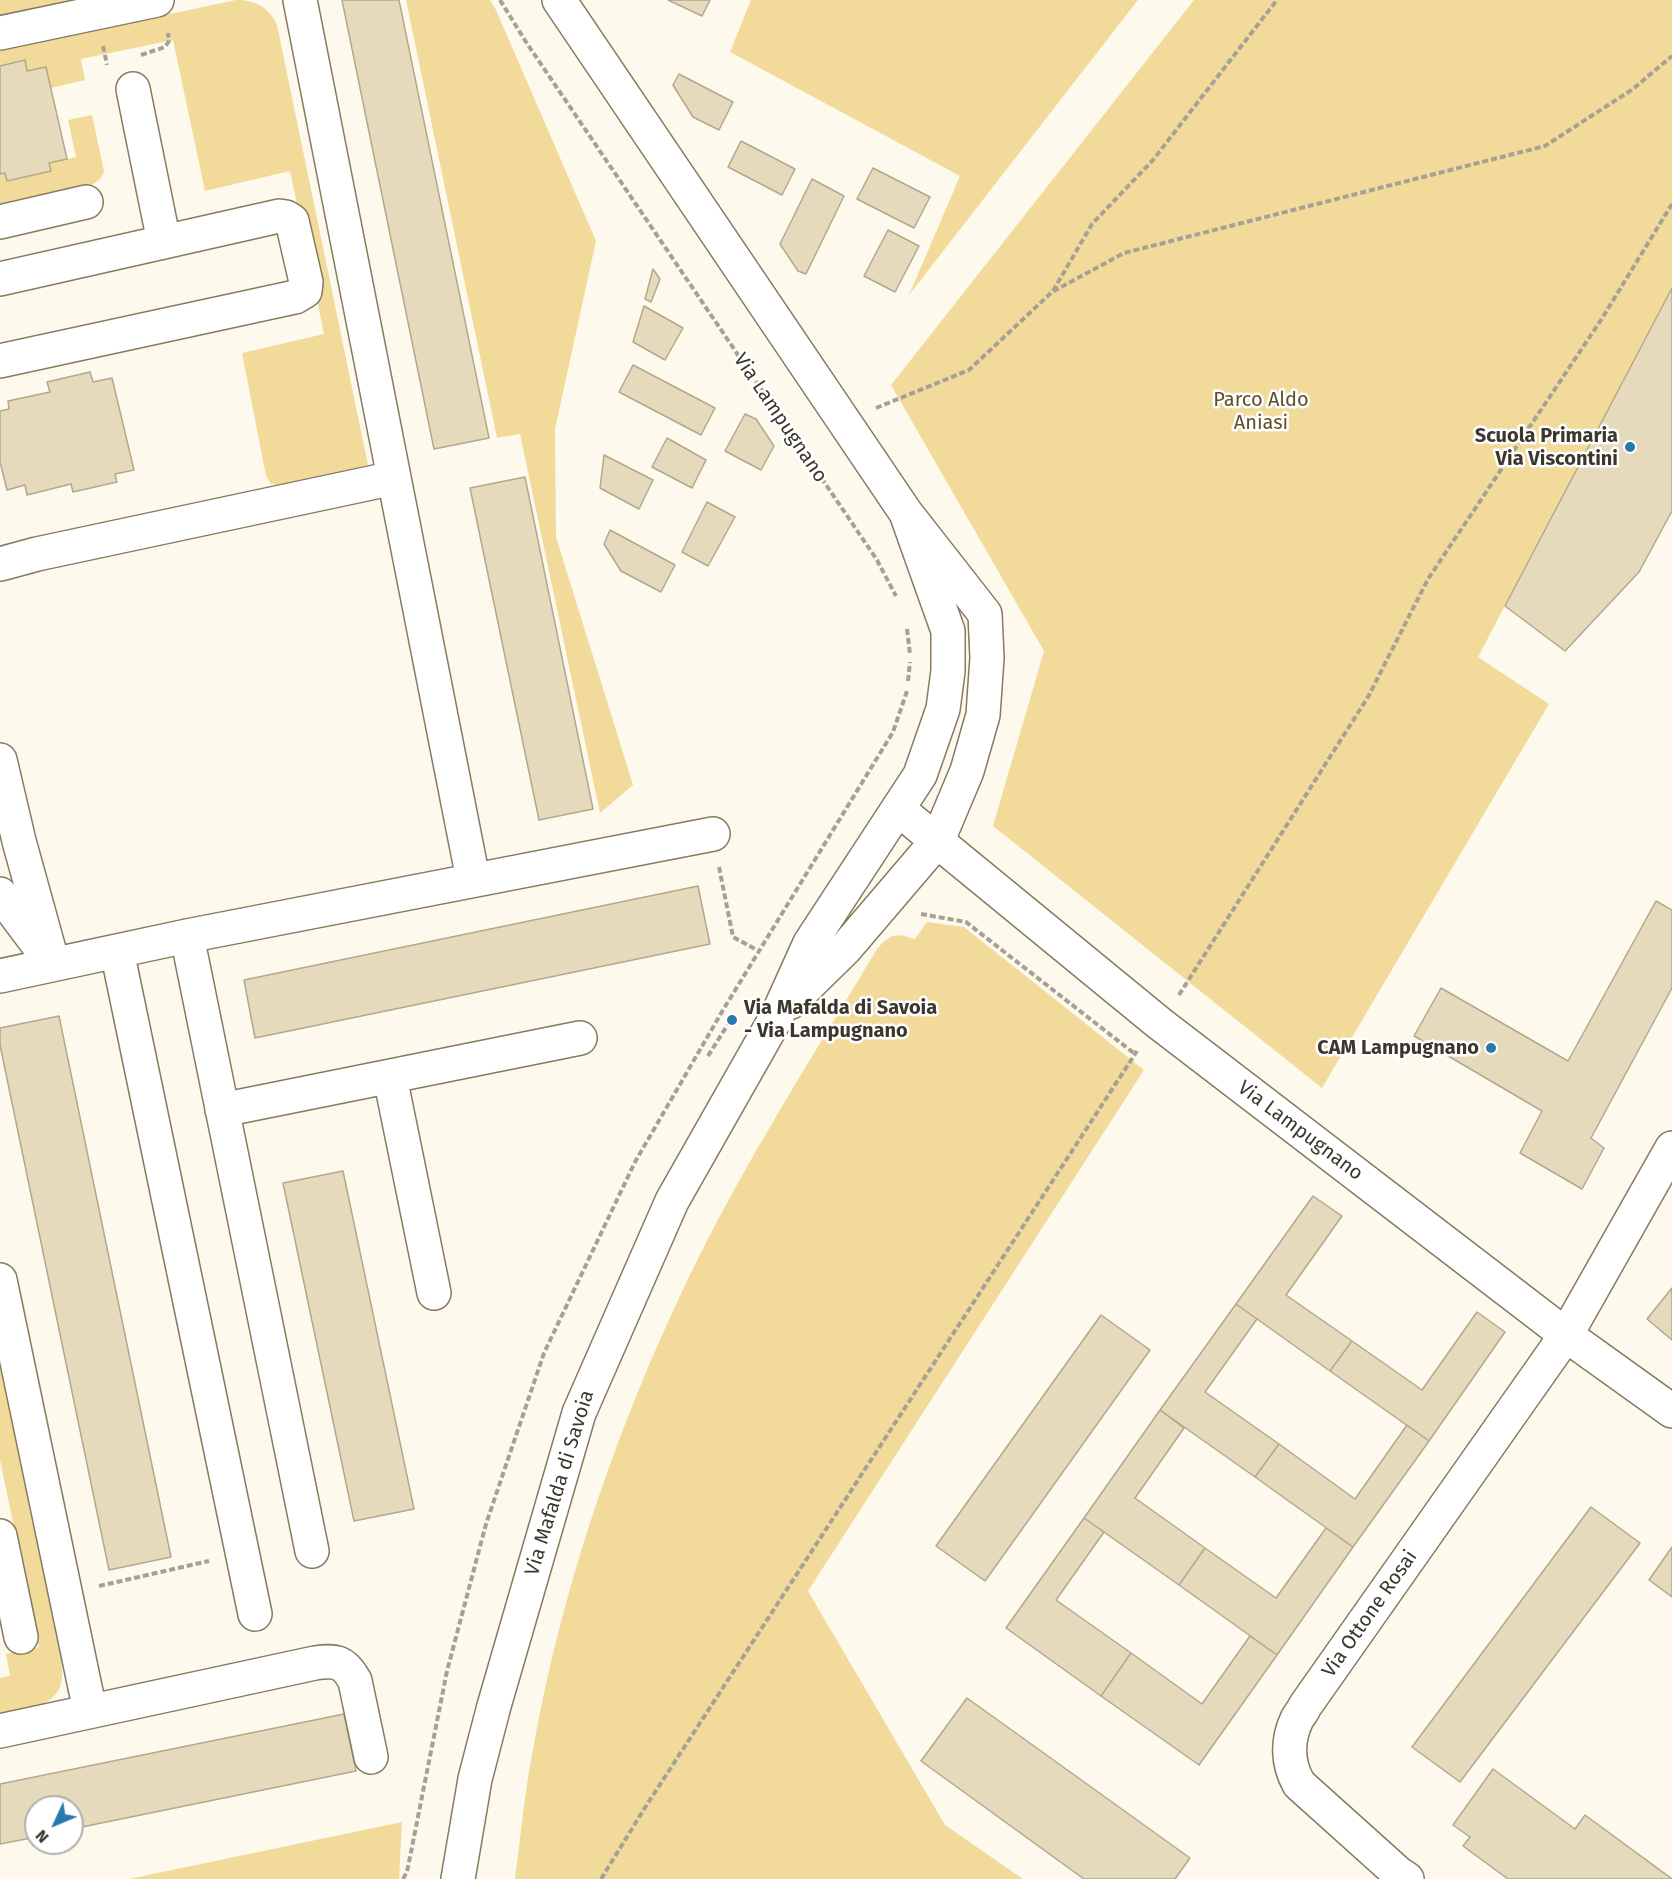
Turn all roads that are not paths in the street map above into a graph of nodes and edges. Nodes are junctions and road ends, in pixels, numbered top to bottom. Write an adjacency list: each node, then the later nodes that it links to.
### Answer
1 (157, 0): 4 (street)
2 (300, 0): 11 (street)
3 (559, 0): 12 (street)
4 (0, 33)
5 (133, 88): 8 (street)
6 (86, 202): 7 (street)
7 (0, 222)
8 (164, 242): 9 (street); 10 (street)
9 (0, 279)
10 (0, 361)
11 (394, 478): 13 (street); 20 (street)
12 (906, 513): 16 (street); 18 (street)
13 (0, 564)
14 (0, 760): 19 (street)
15 (0, 803): 19 (street)
16 (898, 808): 18 (street, Via Lampugnano); 26 (street, Via Mafalda di Savoia)
17 (712, 834): 20 (street)
18 (938, 840): 26 (street, Via Mafalda di Savoia); 33 (street, Via Lampugnano)
19 (19, 841): 24 (street)
20 (473, 879): 22 (street)
21 (0, 894): 24 (street)
22 (187, 936): 23 (street); 29 (street)
23 (117, 951): 24 (street); 37 (street)
24 (53, 964): 25 (street)
25 (0, 976)
26 (777, 1016): 42 (street, Via Mafalda di Savoia)
27 (580, 1038): 28 (street)
28 (390, 1077): 29 (street); 32 (street)
29 (222, 1110): 36 (street)
30 (1672, 1148): 33 (street, Via Ottone Rosai)
31 (0, 1280): 39 (street)
32 (434, 1293)
33 (1566, 1335): 34 (street, Via Lampugnano); 43 (street, Via Ottone Rosai)
34 (1672, 1411)
35 (0, 1536): 38 (street)
36 (312, 1551)
37 (255, 1614)
38 (21, 1637)
39 (90, 1711): 40 (street); 41 (street)
40 (0, 1731)
41 (371, 1757)
42 (458, 1879)
43 (1407, 1879)

